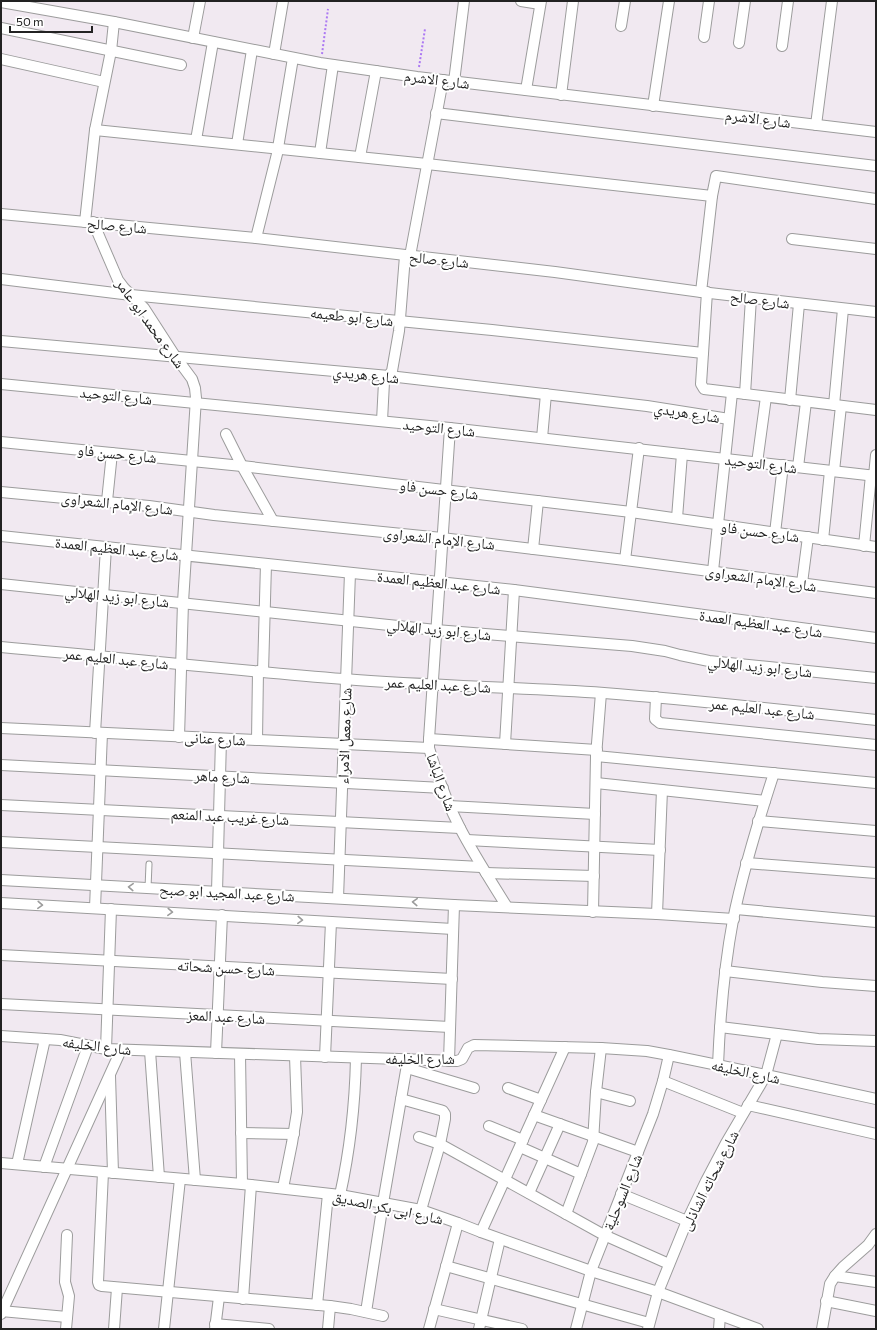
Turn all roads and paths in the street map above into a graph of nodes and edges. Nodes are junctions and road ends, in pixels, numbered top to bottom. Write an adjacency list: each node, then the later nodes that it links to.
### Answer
1 (200, 1): 20 (street)
2 (283, 1): 26 (street)
3 (464, 1): 36 (street)
4 (521, 1): 13 (street)
5 (573, 1): 38 (street)
6 (625, 1): 16 (street)
7 (669, 1): 39 (street)
8 (709, 1): 19 (street)
9 (744, 1): 22 (street)
10 (788, 1): 23 (street)
11 (832, 1): 41 (street)
12 (1, 2): 15 (street, شارع الاشرم)
13 (540, 2): 37 (street)
14 (328, 10): 29 (path)
15 (114, 22): 20 (street, شارع الاشرم); 25 (street)
16 (621, 26)
17 (1, 28): 25 (street)
18 (425, 29): 33 (path)
19 (704, 36)
20 (193, 38): 21 (street, شارع الاشرم)
21 (213, 42): 24 (street, شارع الاشرم); 44 (street)
22 (739, 43)
23 (782, 46)
24 (252, 50): 26 (street, شارع الاشرم); 45 (street)
25 (111, 51): 30 (street); 35 (street)
26 (274, 54): 27 (street, شارع الاشرم)
27 (293, 58): 29 (street, شارع الاشرم); 46 (street)
28 (1, 59): 35 (street)
29 (320, 63): 31 (street, شارع الاشرم)
30 (181, 65)
31 (333, 65): 32 (street, شارع الاشرم); 47 (street)
32 (376, 71): 33 (street, شارع الاشرم); 48 (street)
33 (417, 77): 34 (street, شارع الاشرم)
34 (443, 80): 36 (street, شارع الاشرم); 40 (street)
35 (104, 82): 42 (street)
36 (454, 82): 37 (street, شارع الاشرم)
37 (526, 90): 38 (street, شارع الاشرم)
38 (561, 95): 39 (street, شارع الاشرم)
39 (653, 106): 41 (street, شارع الاشرم)
40 (436, 112): 49 (street); 50 (street)
41 (816, 124): 43 (street, شارع الاشرم)
42 (95, 130): 44 (street); 54 (street)
43 (876, 132)
44 (196, 140): 45 (street)
45 (237, 144): 46 (street)
46 (277, 148): 47 (street); 55 (street)
47 (320, 153): 48 (street)
48 (360, 157): 49 (street)
49 (427, 164): 51 (street); 58 (street)
50 (876, 166)
51 (712, 196): 52 (street); 60 (street)
52 (876, 199)
53 (1, 214): 54 (street, شارع صالح)
54 (89, 222): 55 (street, شارع صالح); 61 (street, شارع محمد ابو عامر)
55 (256, 238): 58 (street, شارع صالح)
56 (792, 239): 57 (street)
57 (876, 249)
58 (407, 256): 60 (street, شارع صالح); 66 (street)
59 (1, 279): 61 (street, شارع ابو طعيمه)
60 (704, 292): 62 (street, شارع صالح); 68 (street)
61 (131, 294): 66 (street, شارع ابو طعيمه); 69 (street, شارع محمد ابو عامر)
62 (752, 298): 63 (street, شارع صالح); 74 (street)
63 (799, 304): 64 (street, شارع صالح); 76 (street)
64 (843, 309): 65 (street, شارع صالح); 79 (street)
65 (876, 312)
66 (400, 321): 68 (street, شارع ابو طعيمه); 70 (street)
67 (1, 341): 69 (street, شارع هريدي)
68 (703, 353): 72 (street)
69 (175, 356): 70 (street, شارع هريدي); 78 (street, شارع محمد ابو عامر)
70 (389, 376): 73 (street, شارع هريدي); 82 (street)
71 (1, 384): 78 (street, شارع التوحيد)
72 (732, 393): 74 (street); 81 (street)
73 (546, 394): 81 (street, شارع هريدي); 85 (street)
74 (744, 394): 75 (street)
75 (766, 397): 76 (street); 93 (street)
76 (790, 400): 77 (street)
77 (806, 402): 79 (street); 96 (street)
78 (196, 403): 82 (street, شارع التوحيد); 92 (street, شارع محمد ابو عامر)
79 (838, 406): 80 (street); 97 (street)
80 (876, 410)
81 (729, 419): 91 (street)
82 (382, 421): 83 (street, شارع التوحيد)
83 (450, 428): 85 (street, شارع التوحيد); 99 (street, شارع الباشا)
84 (226, 434): 94 (street)
85 (542, 438): 87 (street, شارع التوحيد)
86 (1, 442): 88 (street, شارع حسن فاو)
87 (640, 448): 89 (street, شارع التوحيد); 104 (street)
88 (112, 453): 92 (street, شارع حسن فاو); 101 (street)
89 (682, 454): 91 (street, شارع التوحيد); 105 (street)
90 (876, 455): 98 (street)
91 (725, 459): 93 (street, شارع التوحيد); 107 (street)
92 (192, 461): 94 (street, شارع حسن فاو); 103 (street, شارع محمد ابو عامر)
93 (757, 463): 95 (street, شارع التوحيد)
94 (242, 466): 99 (street, شارع حسن فاو); 106 (street)
95 (783, 466): 96 (street, شارع التوحيد); 108 (street)
96 (798, 467): 97 (street, شارع التوحيد)
97 (832, 471): 98 (street, شارع التوحيد); 112 (street)
98 (874, 476): 113 (street)
99 (446, 490): 102 (street, شارع حسن فاو); 111 (street, شارع الباشا)
100 (1, 492): 101 (street, شارع الإمام الشعراوى)
101 (107, 501): 103 (street, شارع الإمام الشعراوى)
102 (538, 501): 104 (street, شارع حسن فاو); 116 (street)
103 (189, 511): 106 (street, شارع الإمام الشعراوى); 117 (street, شارع محمد ابو عامر)
104 (631, 512): 105 (street, شارع حسن فاو); 118 (street)
105 (677, 518): 107 (street, شارع حسن فاو)
106 (274, 521): 111 (street, شارع الإمام الشعراوى)
107 (718, 524): 108 (street, شارع حسن فاو); 120 (street)
108 (774, 533): 110 (street, شارع حسن فاو)
109 (1, 536): 114 (street, شارع عبد العظيم العمدة)
110 (808, 537): 112 (street, شارع حسن فاو); 123 (street)
111 (442, 538): 116 (street, شارع الإمام الشعراوى); 122 (street, شارع الباشا)
112 (822, 540): 113 (street, شارع حسن فاو)
113 (864, 546): 115 (street, شارع حسن فاو)
114 (106, 547): 117 (street, شارع عبد العظيم العمدة); 127 (street)
115 (876, 547)
116 (534, 549): 118 (street, شارع الإمام الشعراوى)
117 (186, 556): 119 (street, شارع عبد العظيم العمدة); 128 (street, شارع محمد ابو عامر)
118 (625, 560): 120 (street, شارع الإمام الشعراوى)
119 (266, 564): 121 (street, شارع عبد العظيم العمدة); 129 (street)
120 (713, 571): 123 (street, شارع الإمام الشعراوى)
121 (350, 573): 122 (street, شارع عبد العظيم العمدة); 130 (street, شارع معمل الامراء)
122 (440, 582): 125 (street, شارع عبد العظيم العمدة); 131 (street, شارع الباشا)
123 (802, 583): 126 (street, شارع الإمام الشعراوى)
124 (1, 584): 127 (street, شارع ابو زيد الهلالي)
125 (514, 590): 132 (street); 133 (street, شارع عبد العظيم العمدة)
126 (876, 593)
127 (104, 594): 128 (street, شارع ابو زيد الهلالي); 135 (street)
128 (183, 602): 129 (street, شارع ابو زيد الهلالي); 136 (street, شارع محمد ابو عامر)
129 (265, 611): 130 (street, شارع ابو زيد الهلالي); 137 (street)
130 (348, 620): 131 (street, شارع ابو زيد الهلالي); 139 (street, شارع معمل الامراء)
131 (436, 630): 132 (street, شارع ابو زيد الهلالي); 140 (street, شارع الباشا)
132 (511, 637): 138 (street, شارع ابو زيد الهلالي); 141 (street)
133 (876, 638)
134 (1, 647): 135 (street, شارع عبد العليم عمر)
135 (100, 656): 136 (street, شارع عبد العليم عمر); 146 (street)
136 (180, 665): 137 (street, شارع عبد العليم عمر); 147 (street, شارع محمد ابو عامر)
137 (260, 672): 139 (street, شارع عبد العليم عمر); 149 (street)
138 (876, 678)
139 (346, 679): 140 (street, شارع عبد العليم عمر); 150 (street, شارع معمل الامراء)
140 (432, 684): 141 (street, شارع عبد العليم عمر); 151 (street, شارع الباشا)
141 (508, 688): 142 (street, شارع عبد العليم عمر); 152 (street)
142 (601, 693): 143 (street, شارع عبد العليم عمر); 154 (street)
143 (656, 697): 144 (street, شارع عبد العليم عمر); 153 (street)
144 (876, 720)
145 (1, 728): 146 (street, شارع عنانى)
146 (98, 733): 147 (street, شارع عنانى); 156 (street)
147 (178, 737): 148 (street, شارع عنانى)
148 (220, 739): 149 (street, شارع عنانى); 158 (street)
149 (257, 740): 150 (street, شارع عنانى)
150 (344, 744): 151 (street, شارع عنانى); 160 (street, شارع معمل الامراء)
151 (429, 744): 152 (street, شارع عنانى); 162 (street, شارع الباشا)
152 (505, 744): 154 (street, شارع عنانى)
153 (876, 745)
154 (597, 753): 157 (street, شارع عنانى); 159 (street)
155 (1, 765): 156 (street, شارع ماهر)
156 (100, 770): 158 (street, شارع ماهر); 167 (street)
157 (774, 773): 161 (street, شارع عنانى); 164 (street)
158 (220, 776): 160 (street, شارع ماهر); 169 (street)
159 (596, 782): 163 (street); 168 (street)
160 (342, 783): 162 (street, شارع ماهر); 171 (street, شارع معمل الامراء)
161 (876, 783)
162 (443, 788): 166 (street, شارع الباشا)
163 (662, 790): 164 (street); 178 (street)
164 (765, 801): 170 (street)
165 (1, 805): 167 (street, شارع غريب عبد المنعم)
166 (449, 806): 168 (street); 172 (street, شارع الباشا)
167 (99, 810): 169 (street, شارع غريب عبد المنعم); 177 (street)
168 (595, 814): 176 (street)
169 (219, 816): 171 (street, شارع غريب عبد المنعم); 179 (street)
170 (758, 821): 173 (street); 181 (street)
171 (341, 822): 172 (street, شارع غريب عبد المنعم); 180 (street, شارع معمل الامراء)
172 (460, 828): 174 (street, شارع الباشا)
173 (876, 831)
174 (467, 840): 176 (street); 183 (street, شارع الباشا)
175 (1, 842): 177 (street)
176 (595, 846): 178 (street); 185 (street)
177 (97, 847): 179 (street); 187 (street)
178 (660, 850): 197 (street)
179 (218, 853): 180 (street); 189 (street)
180 (339, 859): 183 (street); 190 (street, شارع معمل الامراء)
181 (746, 862): 184 (street); 198 (street)
182 (149, 864): 188 (lane)
183 (484, 870): 185 (street); 193 (street, شارع الباشا)
184 (876, 873)
185 (594, 876): 196 (street)
186 (1, 880): 187 (street, شارع عبد المجيد ابو صبح)
187 (96, 885): 188 (street, شارع عبد المجيد ابو صبح, one-way to 187); 194 (street)
188 (148, 888): 189 (street, شارع عبد المجيد ابو صبح)
189 (217, 892): 190 (street, شارع عبد المجيد ابو صبح)
190 (338, 898): 192 (street, شارع عبد المجيد ابو صبح, one-way to 190)
191 (1, 903): 194 (street, شارع عبد المجيد ابو صبح, one-way to 194)
192 (454, 905): 193 (street, شارع عبد المجيد ابو صبح); 202 (street)
193 (507, 907): 196 (street, شارع عبد المجيد ابو صبح)
194 (95, 908): 195 (street, شارع عبد المجيد ابو صبح)
195 (111, 909): 199 (street, شارع عبد المجيد ابو صبح, one-way to 199); 204 (street)
196 (594, 912): 197 (street, شارع عبد المجيد ابو صبح)
197 (657, 914): 198 (street, شارع عبد المجيد ابو صبح)
198 (735, 914): 201 (street, شارع عبد المجيد ابو صبح); 206 (street)
199 (222, 915): 200 (street, شارع عبد المجيد ابو صبح, one-way to 200); 205 (street)
200 (331, 922): 202 (street, شارع عبد المجيد ابو صبح); 207 (street)
201 (876, 922)
202 (453, 929): 208 (street)
203 (1, 955): 204 (street, شارع حسن شحاته)
204 (109, 961): 205 (street, شارع حسن شحاته); 211 (street)
205 (220, 967): 207 (street, شارع حسن شحاته); 212 (street)
206 (725, 971): 209 (street); 215 (street)
207 (329, 973): 208 (street, شارع حسن شحاته); 213 (street)
208 (452, 979): 214 (street)
209 (876, 986)
210 (1, 1004): 211 (street, شارع عبد المعز)
211 (107, 1009): 212 (street, شارع عبد المعز); 223 (street)
212 (217, 1015): 213 (street, شارع عبد المعز); 227 (street)
213 (327, 1021): 214 (street, شارع عبد المعز); 231 (street)
214 (450, 1028): 233 (street)
215 (720, 1028): 216 (street); 235 (street)
216 (777, 1034): 219 (street); 237 (street, شارع شحاته الشاذلى)
217 (1, 1036): 218 (street, شارع الخليفه)
218 (45, 1039): 220 (street, شارع الخليفه); 260 (street)
219 (876, 1042)
220 (88, 1046): 223 (street, شارع الخليفه); 261 (street)
221 (565, 1047): 222 (street, شارع الخليفه); 233 (street, شارع الخليفه); 244 (street)
222 (601, 1048): 229 (street, شارع الخليفه); 241 (street)
223 (106, 1049): 224 (street, شارع الخليفه)
224 (121, 1050): 225 (street, شارع الخليفه); 236 (street)
225 (150, 1051): 226 (street, شارع الخليفه); 265 (street)
226 (185, 1052): 227 (street, شارع الخليفه); 268 (street)
227 (216, 1053): 228 (street, شارع الخليفه)
228 (240, 1054): 230 (street, شارع الخليفه); 250 (street)
229 (669, 1055): 235 (street, شارع الخليفه); 238 (street, شارع السوحلية)
230 (295, 1056): 231 (street, شارع الخليفه); 251 (street)
231 (325, 1057): 232 (street, شارع الخليفه)
232 (356, 1058): 234 (street, شارع الخليفه); 274 (street)
233 (449, 1061): 234 (street, شارع الخليفه)
234 (407, 1064): 239 (street); 242 (street)
235 (718, 1065): 237 (street, شارع الخليفه)
236 (110, 1074): 262 (street); 263 (street)
237 (766, 1075): 243 (street, شارع الخليفه); 246 (street, شارع شحاته الشاذلى)
238 (664, 1081): 246 (street); 257 (street, شارع السوحلية)
239 (474, 1088)
240 (508, 1088): 244 (street)
241 (596, 1092): 245 (street); 253 (street)
242 (401, 1099): 256 (street); 275 (street)
243 (876, 1099)
244 (541, 1100): 247 (street)
245 (630, 1101)
246 (746, 1109): 252 (street); 278 (street, شارع شحاته الشاذلى)
247 (534, 1115): 248 (street); 255 (street)
248 (560, 1124): 253 (street); 258 (street)
249 (489, 1126): 255 (street)
250 (241, 1133): 251 (street); 269 (street)
251 (294, 1134): 270 (street)
252 (876, 1134)
253 (594, 1136): 257 (street); 264 (street)
254 (419, 1137): 256 (street)
255 (521, 1143): 258 (street); 267 (street)
256 (440, 1144): 267 (street); 276 (street)
257 (638, 1152): 273 (street, شارع السوحلية)
258 (544, 1158): 264 (street); 271 (street)
259 (1, 1163): 260 (street, شارع ابى بكر الصديق)
260 (17, 1164): 261 (street, شارع ابى بكر الصديق)
261 (44, 1167): 262 (street, شارع ابى بكر الصديق)
262 (67, 1169): 263 (street, شارع ابى بكر الصديق); 302 (street)
263 (108, 1172): 265 (street, شارع ابى بكر الصديق); 291 (street)
264 (581, 1174): 277 (street)
265 (159, 1177): 266 (street, شارع ابى بكر الصديق)
266 (180, 1179): 268 (street, شارع ابى بكر الصديق); 292 (street)
267 (505, 1179): 271 (street); 280 (street)
268 (195, 1180): 269 (street, شارع ابى بكر الصديق)
269 (246, 1184): 270 (street, شارع ابى بكر الصديق); 295 (street)
270 (283, 1188): 272 (street, شارع ابى بكر الصديق)
271 (529, 1193): 277 (street)
272 (328, 1194): 274 (street, شارع ابى بكر الصديق); 297 (street)
273 (621, 1194): 278 (street); 283 (street, شارع السوحلية)
274 (340, 1195): 275 (street, شارع ابى بكر الصديق)
275 (383, 1203): 276 (street, شارع ابى بكر الصديق); 303 (street)
276 (421, 1210): 279 (street, شارع ابى بكر الصديق)
277 (566, 1214): 283 (street)
278 (687, 1221): 285 (street, شارع شحاته الشاذلى)
279 (458, 1223): 280 (street, شارع ابى بكر الصديق); 286 (street)
280 (481, 1232): 284 (street, شارع ابى بكر الصديق)
281 (876, 1234): 288 (street)
282 (67, 1235): 306 (street)
283 (604, 1235): 285 (street); 287 (street, شارع السوحلية)
284 (500, 1239): 287 (street, شارع ابى بكر الصديق); 289 (street)
285 (669, 1264): 293 (street, شارع شحاته الشاذلى)
286 (446, 1266): 289 (street); 300 (street)
287 (591, 1271): 293 (street, شارع ابى بكر الصديق); 298 (street, شارع السوحلية)
288 (836, 1276): 290 (street); 296 (street)
289 (490, 1279): 298 (street); 307 (street)
290 (876, 1282)
291 (117, 1288): 292 (street); 311 (street)
292 (168, 1292): 294 (street); 312 (street)
293 (658, 1292): 304 (street, شارع ابى بكر الصديق); 309 (street, شارع شحاته الشاذلى)
294 (219, 1297): 295 (street); 308 (street)
295 (243, 1299): 297 (street)
296 (826, 1302): 301 (street); 320 (street)
297 (317, 1305): 299 (street)
298 (583, 1305): 309 (street); 317 (street, شارع السوحلية)
299 (330, 1306): 303 (street); 314 (street)
300 (434, 1310): 307 (street); 315 (street)
301 (876, 1311)
302 (1, 1312): 306 (street)
303 (366, 1312): 305 (street)
304 (720, 1315): 318 (street); 319 (street, شارع ابى بكر الصديق)
305 (383, 1316)
306 (67, 1317): 310 (street)
307 (480, 1324): 316 (street)
308 (215, 1326): 313 (street)
309 (649, 1326)
310 (66, 1329)
311 (114, 1329)
312 (164, 1329)
313 (269, 1329)
314 (328, 1329)
315 (429, 1329)
316 (522, 1329)
317 (576, 1329)
318 (719, 1329)
319 (758, 1329)
320 (822, 1329)

